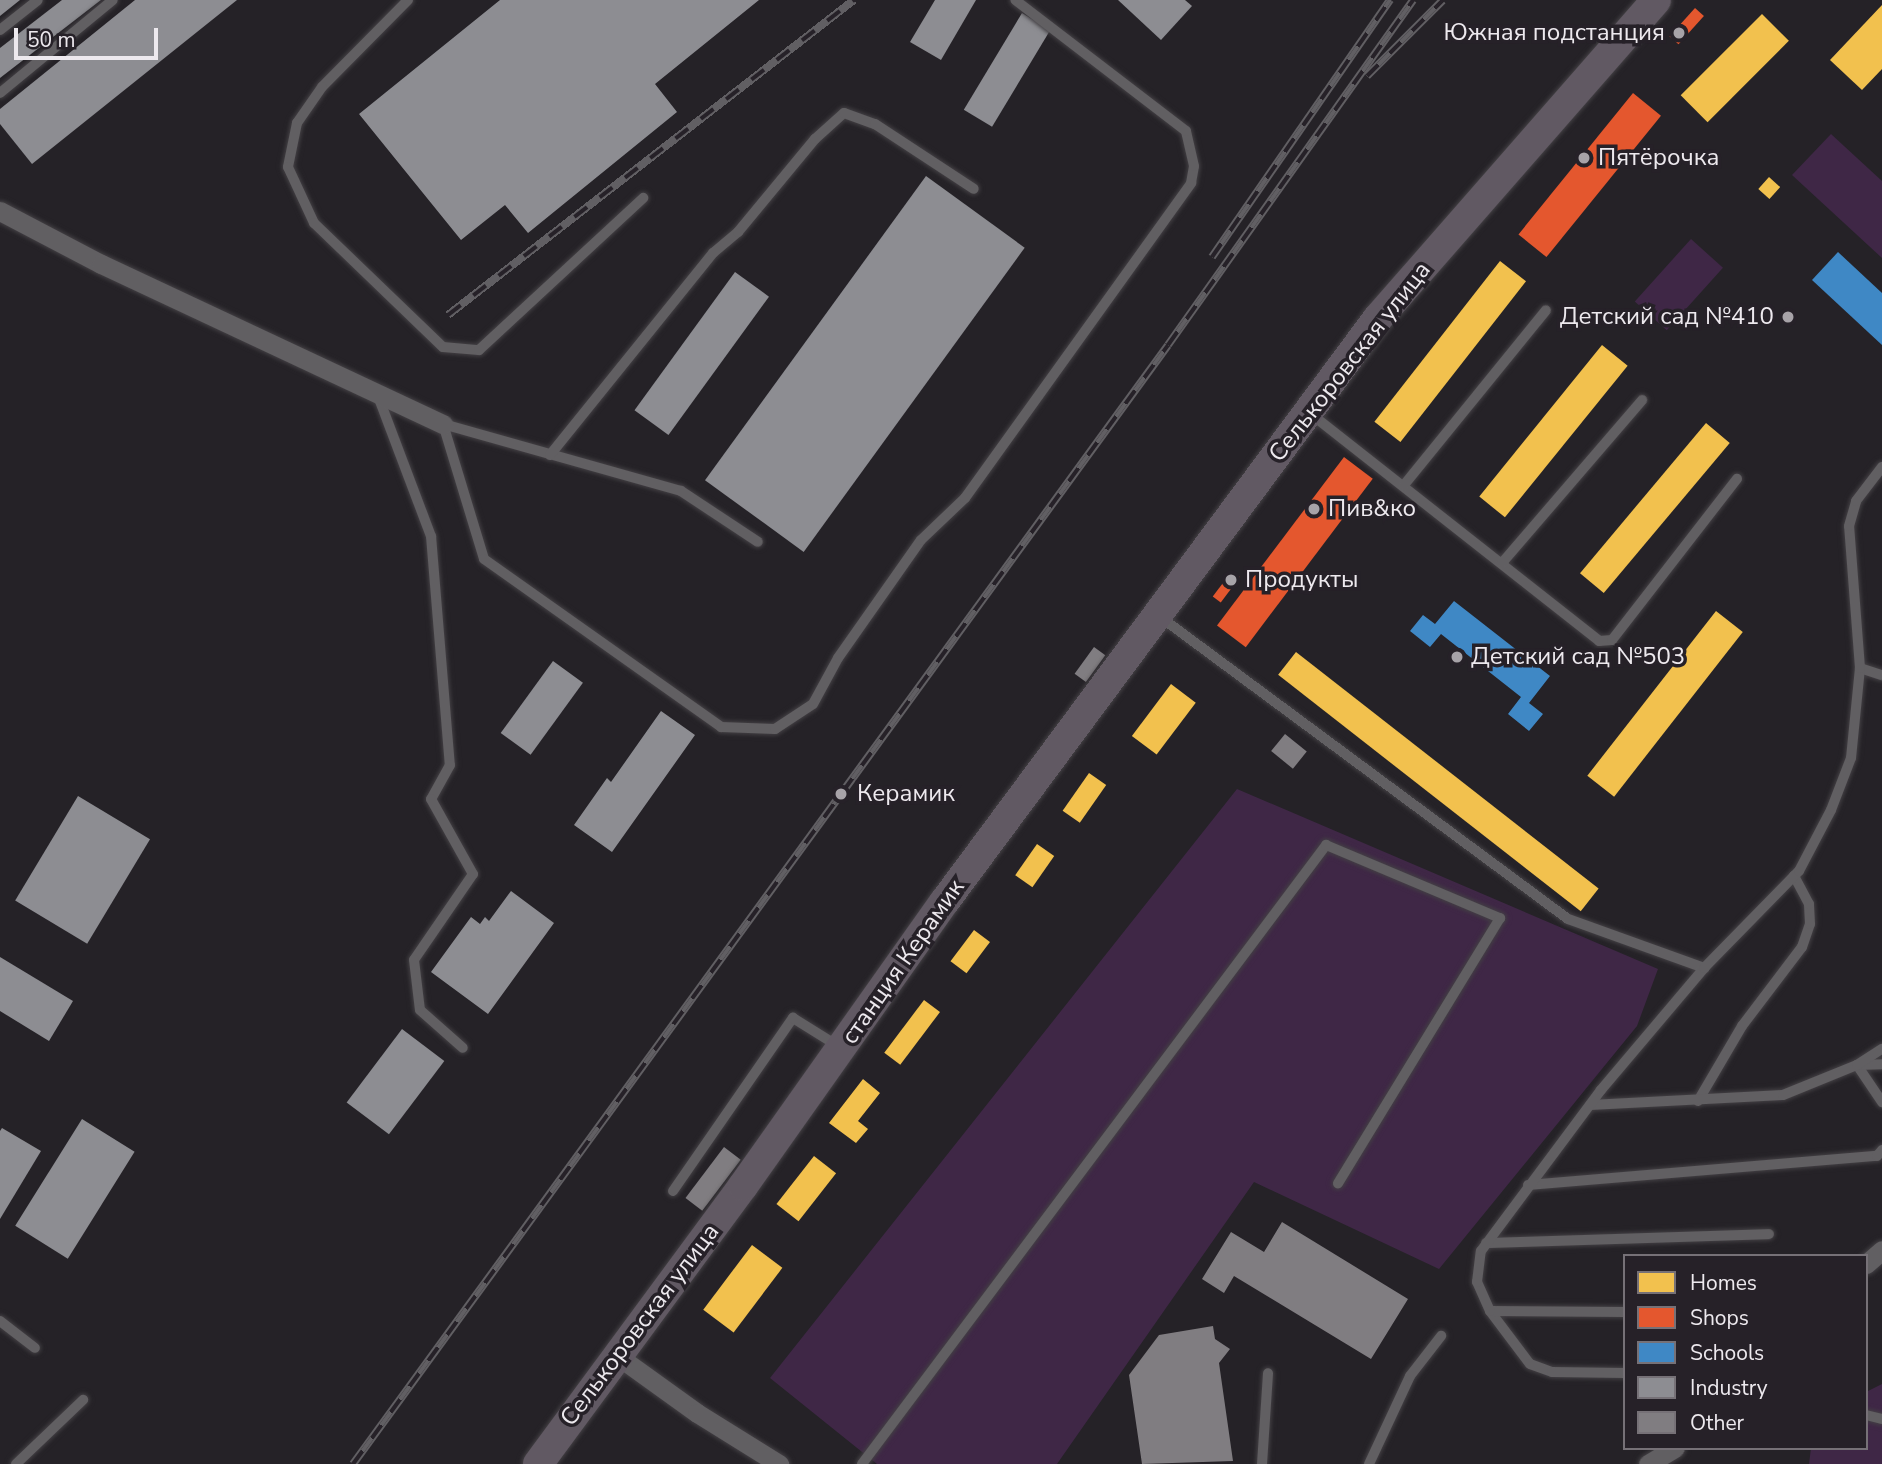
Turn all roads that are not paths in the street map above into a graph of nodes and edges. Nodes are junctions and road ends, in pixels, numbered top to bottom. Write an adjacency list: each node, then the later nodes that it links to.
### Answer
1 (38, 0): 6 (lane)
2 (113, 0): 7 (lane)
3 (408, 0): 9 (lane)
4 (1015, 0): 15 (lane)
5 (1656, 0): 14 (main road, Селькоровская улица)
6 (0, 30)
7 (0, 93)
8 (974, 189): 16 (lane)
9 (643, 198)
10 (0, 211): 12 (street)
11 (1546, 310): 19 (lane)
12 (376, 392): 15 (street); 28 (lane)
13 (1642, 400): 21 (lane)
14 (1308, 413): 19 (lane); 22 (main road, Селькоровская улица)
15 (443, 424): 16 (lane)
16 (550, 456): 20 (lane)
17 (1882, 467): 23 (lane)
18 (1737, 479): 21 (lane)
19 (1405, 485): 21 (lane)
20 (758, 542)
21 (1502, 564)
22 (1159, 616): 25 (main road, Селькоровская улица); 27 (lane)
23 (1860, 668): 24 (lane); 26 (lane)
24 (1882, 676)
25 (1065, 740): 29 (main road, станция Керамик)
26 (1794, 876): 27 (lane); 33 (lane)
27 (1704, 968): 35 (lane)
28 (463, 1048)
29 (842, 1048): 39 (main road, станция Керамик); 40 (lane)
30 (1882, 1049): 32 (lane)
31 (1882, 1063): 32 (lane)
32 (1857, 1065): 33 (lane); 34 (lane)
33 (1698, 1101): 35 (lane)
34 (1882, 1102)
35 (1590, 1105): 38 (lane)
36 (1880, 1155): 38 (lane)
37 (1338, 1183): 58 (lane)
38 (1528, 1185): 42 (lane)
39 (743, 1186): 50 (main road, Селькоровская улица)
40 (673, 1191)
41 (1769, 1234): 42 (lane)
42 (1486, 1243): 45 (lane)
43 (1882, 1250): 44 (street)
44 (1868, 1262)
45 (1490, 1311): 46 (lane); 52 (lane)
46 (1623, 1312)
47 (0, 1321): 49 (lane)
48 (1441, 1336): 60 (lane)
49 (35, 1348)
50 (615, 1354): 56 (main road, Селькоровская улица); 57 (street)
51 (1268, 1373): 59 (lane)
52 (1623, 1373)
53 (83, 1400): 55 (lane)
54 (1672, 1450): 61 (street)
55 (16, 1464)
56 (538, 1464)
57 (779, 1464)
58 (862, 1464)
59 (1262, 1464)
60 (1369, 1464)
61 (1648, 1464)

